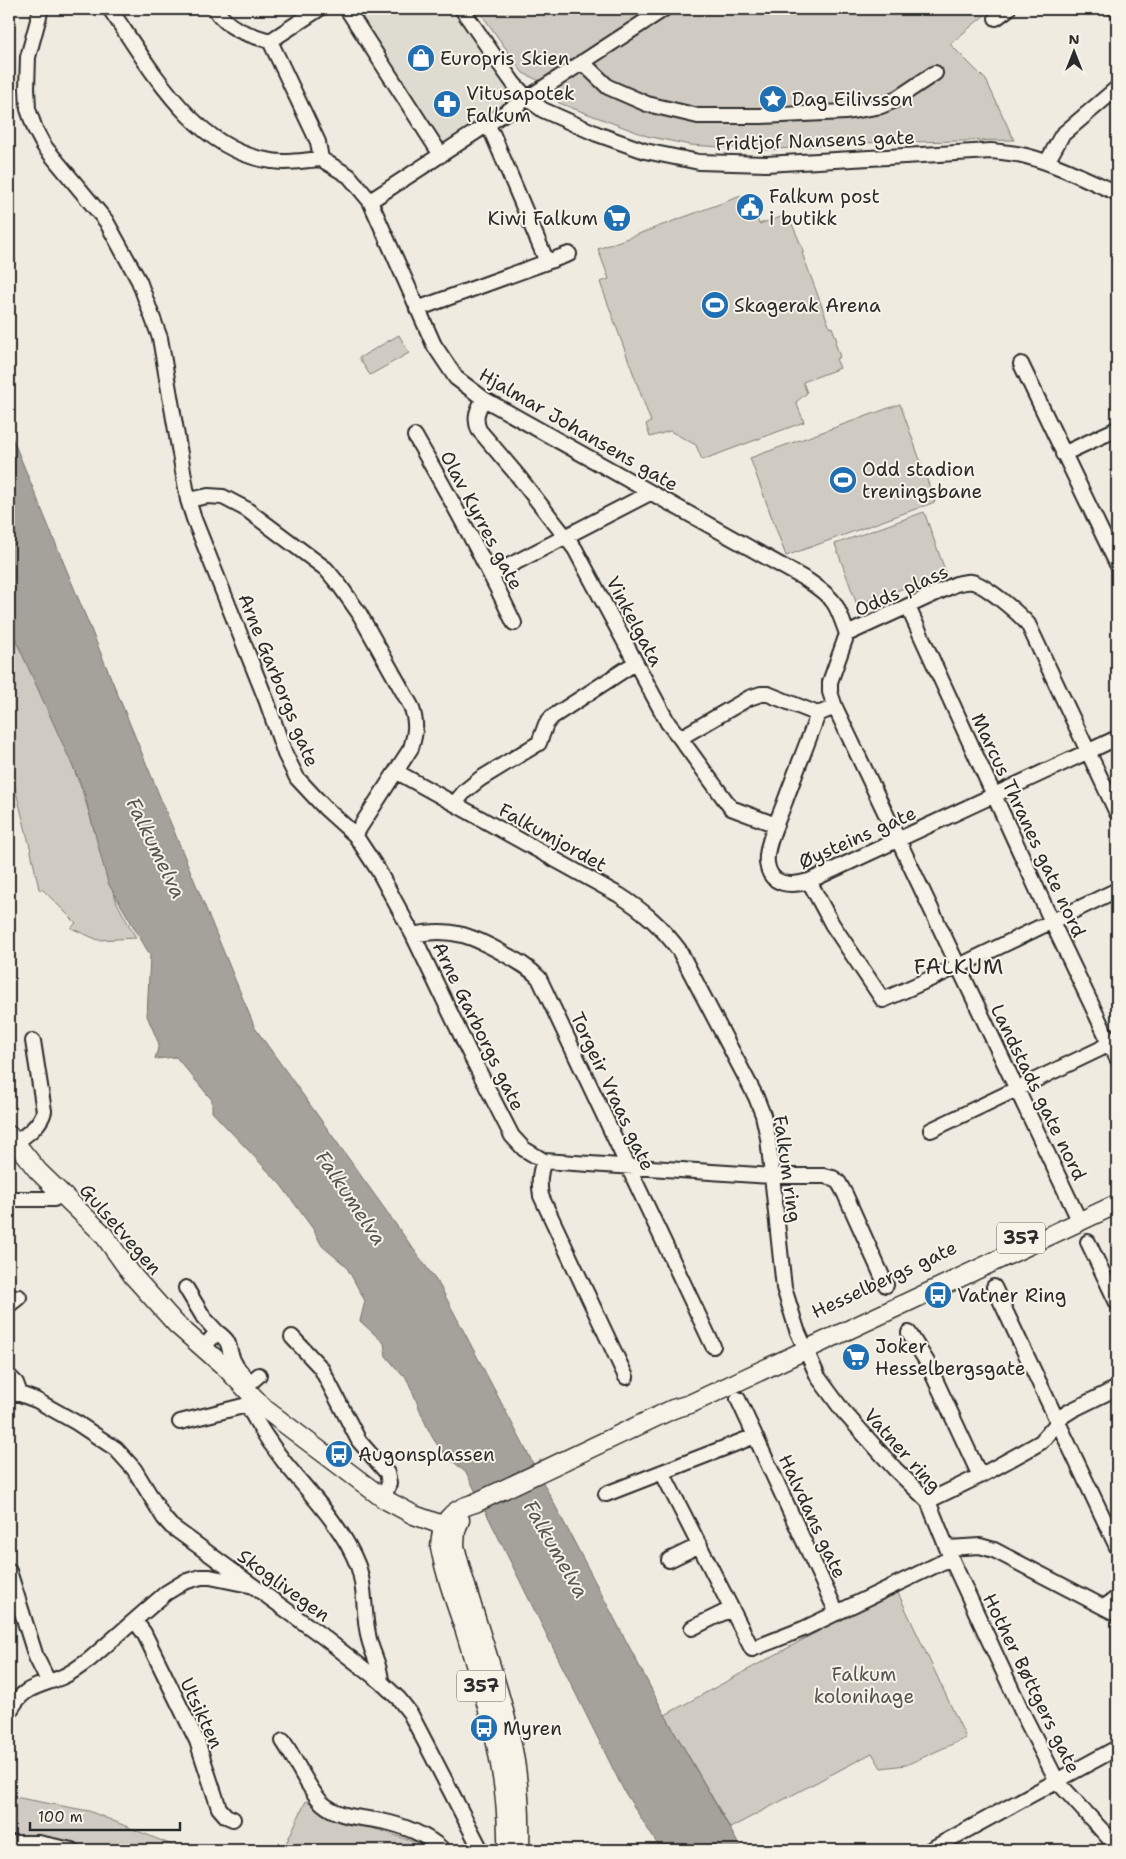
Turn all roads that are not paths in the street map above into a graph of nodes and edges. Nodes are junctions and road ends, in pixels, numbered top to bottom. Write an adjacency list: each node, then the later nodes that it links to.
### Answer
1 (41, 9): 30 (street, Arne Garborgs gate)
2 (110, 9): 17 (street)
3 (215, 9): 10 (street)
4 (318, 9): 10 (street)
5 (347, 9): 16 (street)
6 (462, 9): 14 (street, Fridtjof Nansens gate)
7 (664, 9): 11 (street)
8 (1008, 9): 9 (street)
9 (996, 18)
10 (270, 41): 17 (street)
11 (582, 62): 12 (street); 14 (street)
12 (935, 73)
13 (1117, 88): 18 (street)
14 (528, 99): 15 (street); 18 (street, Fridtjof Nansens gate)
15 (487, 125): 16 (street); 22 (street)
16 (441, 154): 20 (street)
17 (321, 159): 20 (street, Hjalmar Johansens gate)
18 (1047, 162): 19 (street, Fridtjof Nansens gate)
19 (1117, 192)
20 (370, 200): 23 (street, Hjalmar Johansens gate)
21 (570, 254): 22 (street)
22 (546, 262): 23 (street)
23 (418, 309): 25 (street, Hjalmar Johansens gate)
24 (1021, 364): 28 (street)
25 (484, 399): 29 (street, Hjalmar Johansens gate); 31 (street, Vinkelgata)
26 (1117, 430): 28 (street)
27 (415, 436): 33 (street, Olav Kyrres gate)
28 (1063, 454): 32 (street)
29 (650, 493): 31 (street); 36 (street, Hjalmar Johansens gate)
30 (188, 500): 43 (street); 48 (street, Arne Garborgs gate)
31 (566, 537): 33 (street); 37 (street, Vinkelgata)
32 (1117, 564)
33 (491, 575): 35 (street, Olav Kyrres gate)
34 (908, 607): 36 (street, Odds plass); 42 (street, Odds plass); 44 (street, Marcus Thranes gate nord)
35 (514, 623)
36 (847, 634): 38 (street)
37 (636, 663): 40 (street, Vinkelgata); 45 (street)
38 (835, 707): 39 (street); 49 (street, Landstads gate nord)
39 (818, 714): 40 (street); 47 (street, Øysteins gate)
40 (680, 738): 47 (street, Vinkelgata)
41 (1117, 738): 42 (street, Øysteins gate)
42 (1089, 751): 44 (street, Øysteins gate); 46 (street)
43 (397, 772): 45 (street, Falkumjordet); 48 (street)
44 (994, 796): 49 (street, Øysteins gate); 52 (street, Marcus Thranes gate nord)
45 (456, 803): 54 (street, Falkumjordet)
46 (1117, 814)
47 (776, 825): 50 (street, Øysteins gate)
48 (355, 835): 53 (street, Arne Garborgs gate)
49 (899, 838): 50 (street, Øysteins gate); 55 (street, Landstads gate nord)
50 (809, 881): 55 (street)
51 (1117, 890): 52 (street)
52 (1052, 922): 55 (street); 56 (street, Marcus Thranes gate nord)
53 (414, 936): 62 (street, Arne Garborgs gate); 63 (street, Torgeir Vraas gate)
54 (679, 950): 64 (street, Falkum ring)
55 (959, 966): 59 (street, Landstads gate nord)
56 (1114, 1040): 58 (street, Marcus Thranes gate nord); 59 (street)
57 (33, 1041): 61 (street)
58 (1117, 1058)
59 (1016, 1090): 60 (street); 69 (street, Landstads gate nord)
60 (932, 1130)
61 (12, 1139): 65 (main road, Gulsetvegen)
62 (544, 1162): 63 (street); 83 (street)
63 (628, 1167): 64 (street); 78 (street, Torgeir Vraas gate)
64 (772, 1176): 71 (street); 79 (street, Falkum ring)
65 (61, 1193): 67 (street); 80 (main road, Gulsetvegen)
66 (1117, 1196): 69 (main road, Hesselbergs gate / 357)
67 (9, 1199)
68 (1117, 1204): 69 (main road, Hesselbergs gate / 357)
69 (1078, 1217): 79 (main road, Hesselbergs gate / 357)
70 (1088, 1242): 74 (street)
71 (886, 1285)
72 (994, 1287): 89 (street)
73 (186, 1288): 75 (street)
74 (1117, 1304)
75 (217, 1332): 80 (street); 81 (street)
76 (909, 1333): 92 (street)
77 (292, 1337): 94 (street)
78 (713, 1346)
79 (803, 1346): 95 (street, Vatner ring); 96 (main road, Hesselbergs gate / 357)
80 (203, 1348): 87 (main road, Gulsetvegen)
81 (260, 1375)
82 (9, 1376): 85 (street, Skoglivegen)
83 (626, 1377)
84 (1117, 1388): 89 (street)
85 (14, 1394): 102 (street, Skoglivegen)
86 (738, 1399): 90 (street, Halvdans gate)
87 (251, 1402): 88 (street); 94 (main road, Gulsetvegen); 111 (street)
88 (180, 1422)
89 (1058, 1423): 92 (street); 98 (street)
90 (755, 1436): 91 (street); 106 (street, Halvdans gate)
91 (662, 1472): 93 (street); 97 (street)
92 (980, 1476): 95 (street)
93 (606, 1494)
94 (384, 1499): 96 (main road, Gulsetvegen)
95 (928, 1500): 99 (street, Vatner ring)
96 (449, 1528): 122 (main road, 357); 123 (main road, 357)
97 (698, 1541): 100 (street); 105 (street)
98 (1117, 1547)
99 (949, 1553): 104 (street); 106 (street); 115 (street, Hother Bøttgers gate)
100 (669, 1560)
101 (9, 1571): 110 (street)
102 (252, 1584): 108 (street); 111 (street, Skoglivegen)
103 (1117, 1598): 104 (street)
104 (1104, 1607): 107 (street)
105 (731, 1609): 106 (street); 109 (street)
106 (836, 1613)
107 (1117, 1614)
108 (135, 1621): 110 (street); 116 (street, Utsikten)
109 (692, 1628)
110 (48, 1681): 112 (street)
111 (380, 1682): 121 (street, Skoglivegen)
112 (9, 1712)
113 (283, 1740): 120 (street)
114 (1117, 1748): 115 (street)
115 (1056, 1781): 118 (street, Hother Bøttgers gate); 124 (street)
116 (232, 1819)
117 (9, 1843): 119 (street)
118 (1117, 1847)
119 (72, 1850)
120 (443, 1850)
121 (481, 1850)
122 (507, 1850)
123 (520, 1850)
124 (930, 1850)

